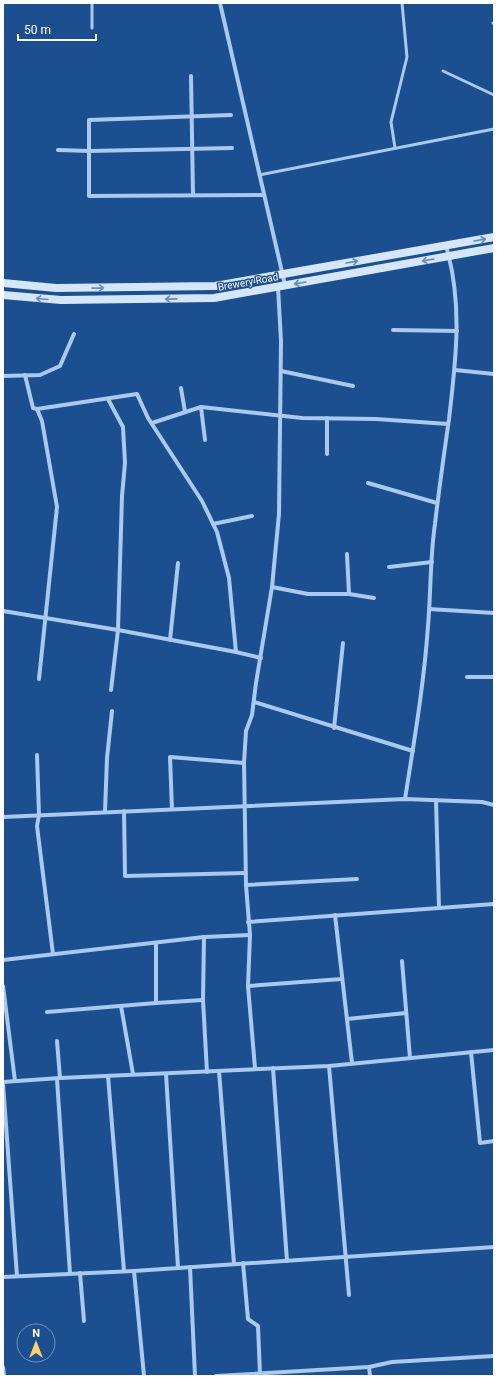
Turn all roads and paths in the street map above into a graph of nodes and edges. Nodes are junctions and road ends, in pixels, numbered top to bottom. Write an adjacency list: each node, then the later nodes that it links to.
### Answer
1 (92, 3): 4 (lane)
2 (220, 3): 16 (street)
3 (402, 3): 12 (lane)
4 (92, 28)
5 (443, 71): 7 (lane)
6 (191, 76): 9 (street)
7 (494, 95)
8 (231, 116): 9 (street)
9 (192, 117): 13 (street); 15 (street)
10 (494, 129): 12 (lane)
11 (232, 148): 13 (street)
12 (395, 148): 16 (lane)
13 (192, 149): 15 (street); 17 (street)
14 (58, 150): 15 (street)
15 (89, 151): 17 (street)
16 (259, 175): 18 (street)
17 (193, 195): 18 (street)
18 (263, 195): 23 (street)
19 (494, 237): 20 (main road, Brewery Road, one-way to 19)
20 (446, 246): 22 (street); 23 (main road, Brewery Road, one-way to 20)
21 (494, 248): 22 (main road, Brewery Road)
22 (450, 256): 25 (main road, Brewery Road, one-way to 25); 28 (street)
23 (283, 274): 24 (main road, Brewery Road, one-way to 23); 25 (street)
24 (3, 283)
25 (281, 286): 26 (main road, Brewery Road, one-way to 26); 31 (street)
26 (3, 295)
27 (393, 330): 28 (street)
28 (457, 331): 30 (street)
29 (74, 334): 33 (street)
30 (455, 370): 32 (street); 44 (street)
31 (281, 371): 35 (street); 41 (street)
32 (494, 374)
33 (25, 375): 34 (street); 39 (street)
34 (3, 376)
35 (352, 386)
36 (181, 388): 40 (street)
37 (108, 399): 39 (street); 43 (street); 62 (street)
38 (201, 407): 40 (street); 41 (street); 45 (street)
39 (37, 410): 61 (street)
40 (185, 412): 43 (street)
41 (281, 415): 42 (street); 55 (street)
42 (328, 418): 44 (street); 46 (street)
43 (152, 424): 50 (street)
44 (448, 424): 48 (street)
45 (205, 440)
46 (327, 454)
47 (368, 483): 48 (street)
48 (438, 503): 52 (street)
49 (252, 516): 50 (street)
50 (213, 524): 65 (street)
51 (347, 554): 56 (street)
52 (432, 562): 54 (street); 58 (street)
53 (178, 563): 63 (street)
54 (389, 567)
55 (272, 587): 56 (street); 66 (street)
56 (349, 594): 57 (street)
57 (374, 598)
58 (429, 610): 60 (street); 74 (street)
59 (3, 611): 61 (street)
60 (494, 613)
61 (46, 618): 62 (street); 69 (street)
62 (118, 630): 63 (street); 70 (street)
63 (170, 640): 65 (street)
64 (343, 643): 73 (street)
65 (236, 652): 66 (street)
66 (261, 658): 71 (street)
67 (467, 676): 68 (street)
68 (494, 677)
69 (39, 679)
70 (111, 690)
71 (254, 702): 73 (street); 76 (street)
72 (112, 711): 83 (street)
73 (334, 728): 74 (street)
74 (413, 751): 77 (street)
75 (36, 755): 84 (street)
76 (244, 763): 80 (street); 81 (street)
77 (405, 799): 78 (street); 80 (street)
78 (436, 800): 79 (street); 90 (street)
79 (494, 805)
80 (245, 806): 81 (street); 86 (street)
81 (172, 809): 82 (street)
82 (124, 811): 83 (street); 86 (street)
83 (105, 812): 84 (street)
84 (39, 815): 85 (street); 96 (street)
85 (3, 817)
86 (245, 873): 88 (street)
87 (357, 879): 88 (street)
88 (246, 885): 92 (street)
89 (494, 904): 90 (street)
90 (439, 908): 91 (street)
91 (335, 915): 92 (street); 99 (street)
92 (248, 922): 93 (street)
93 (250, 935): 94 (street); 101 (street)
94 (204, 937): 95 (street); 102 (street)
95 (156, 942): 96 (street); 103 (street)
96 (53, 954): 97 (street)
97 (3, 960)
98 (402, 961): 106 (street)
99 (342, 979): 101 (street); 107 (street)
100 (3, 986): 122 (street)
101 (248, 986): 114 (street)
102 (203, 1000): 103 (street); 117 (street)
103 (156, 1003): 104 (street)
104 (121, 1006): 105 (street); 118 (street)
105 (47, 1012)
106 (406, 1013): 107 (street); 111 (street)
107 (346, 1019): 112 (street)
108 (57, 1041): 121 (street)
109 (494, 1050): 110 (street)
110 (471, 1052): 111 (street); 124 (street)
111 (410, 1058): 112 (street)
112 (352, 1063): 113 (street)
113 (329, 1066): 115 (street); 126 (street)
114 (255, 1068): 115 (street); 116 (street)
115 (273, 1068): 127 (street)
116 (219, 1071): 117 (street); 128 (street)
117 (207, 1072): 119 (street)
118 (133, 1074): 119 (street); 120 (street)
119 (166, 1074): 131 (street)
120 (108, 1076): 121 (street); 132 (street)
121 (59, 1078): 122 (street); 134 (street)
122 (15, 1081): 123 (street)
123 (3, 1083): 136 (street)
124 (494, 1141)
125 (494, 1247): 126 (street)
126 (345, 1257): 127 (street); 138 (street)
127 (287, 1261): 129 (street)
128 (234, 1264): 129 (street); 130 (street)
129 (243, 1264): 143 (street)
130 (190, 1267): 131 (street); 146 (street)
131 (178, 1268): 133 (street)
132 (124, 1271): 133 (street); 135 (street)
133 (134, 1271): 145 (street)
134 (70, 1274): 135 (street); 136 (street)
135 (80, 1274): 139 (street)
136 (17, 1276): 137 (street)
137 (3, 1277)
138 (349, 1295)
139 (84, 1321)
140 (494, 1356): 142 (street)
141 (3, 1367): 144 (street)
142 (370, 1367): 143 (street); 148 (street)
143 (260, 1374): 147 (street)
144 (4, 1376)
145 (144, 1376)
146 (195, 1376)
147 (216, 1376)
148 (370, 1376)

